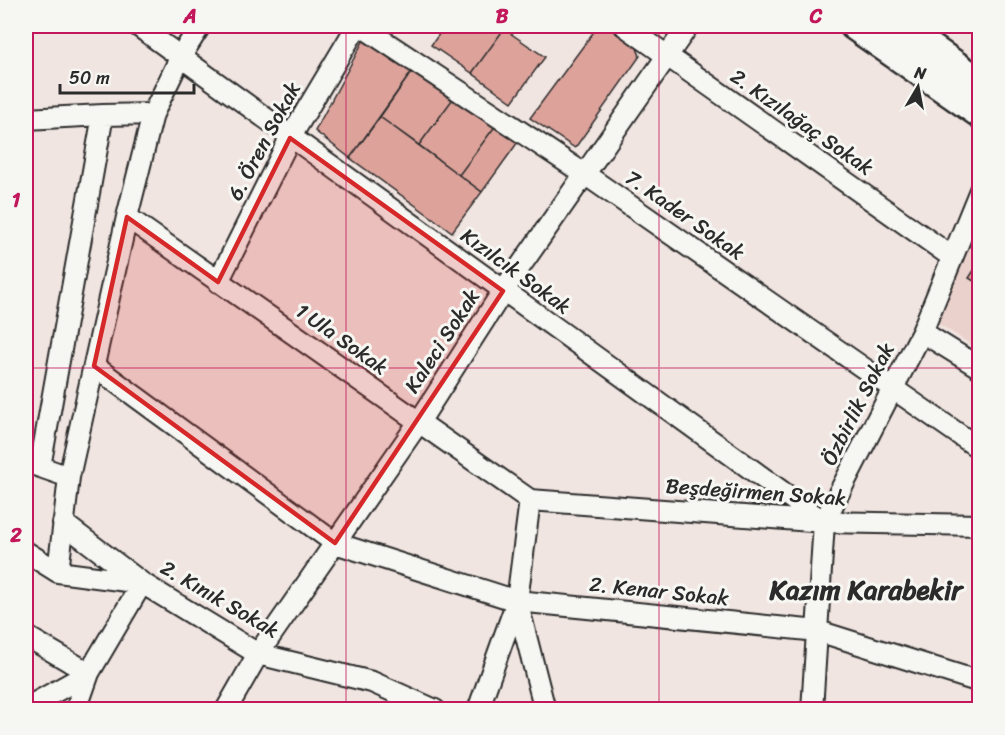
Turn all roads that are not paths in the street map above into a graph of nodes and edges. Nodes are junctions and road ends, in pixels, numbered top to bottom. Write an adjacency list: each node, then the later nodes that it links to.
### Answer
1 (138, 26): 8 (street, Kızılcık Sokak)
2 (201, 26): 8 (street)
3 (359, 26): 15 (street, 6. Ören Sokak); 16 (street, 7. Kader Sokak)
4 (625, 26): 9 (street, 2. Kızılağaç Sokak)
5 (688, 26): 9 (street, Kaleci Sokak)
6 (854, 26): 12 (main road)
7 (900, 26): 10 (main road)
8 (181, 56): 11 (street); 15 (street, Kızılcık Sokak)
9 (669, 56): 16 (street, Kaleci Sokak); 19 (street, 2. Kızılağaç Sokak)
10 (980, 82)
11 (153, 114): 13 (street); 18 (street)
12 (980, 114)
13 (103, 116): 14 (street); 28 (street)
14 (26, 119)
15 (290, 138): 20 (street, 6. Ören Sokak); 21 (street, Kızılcık Sokak)
16 (586, 175): 21 (street, Kaleci Sokak); 25 (street, 7. Kader Sokak)
17 (980, 190): 19 (street, Özbirlik Sokak)
18 (127, 217): 20 (street, 1 Ula Sokak); 23 (street)
19 (952, 257): 22 (street, Özbirlik Sokak)
20 (218, 282): 26 (street, 1 Ula Sokak)
21 (503, 291): 26 (street, Kaleci Sokak); 31 (street, Kızılcık Sokak)
22 (922, 332): 24 (street, Özbirlik Sokak); 25 (street, Özbirlik Sokak)
23 (94, 366): 29 (street); 34 (street, 2. Kenar Sokak)
24 (980, 368)
25 (894, 390): 27 (street, 7. Kader Sokak); 31 (street, Özbirlik Sokak)
26 (419, 422): 30 (street, 1 Ula Sokak); 34 (street, Kaleci Sokak)
27 (980, 448)
28 (33, 465): 29 (street)
29 (69, 477): 32 (street)
30 (530, 500): 31 (street, Beşdeğirmen Sokak); 38 (street)
31 (824, 522): 33 (street, Beşdeğirmen Sokak); 39 (street, Özbirlik Sokak)
32 (63, 523): 36 (street); 37 (street, 2. Kınık Sokak)
33 (980, 525)
34 (335, 543): 38 (street, 2. Kenar Sokak); 41 (street, Kaleci Sokak)
35 (26, 552): 36 (street)
36 (58, 572): 37 (street)
37 (142, 583): 41 (street, 2. Kınık Sokak); 42 (street)
38 (517, 601): 39 (street, 2. Kenar Sokak); 48 (street); 49 (street)
39 (818, 631): 43 (street, 2. Kenar Sokak); 50 (street, Özbirlik Sokak)
40 (26, 636): 42 (street)
41 (258, 654): 46 (street, Kaleci Sokak); 47 (street, 2. Kınık Sokak)
42 (89, 673): 44 (street); 45 (street)
43 (980, 682)
44 (26, 708)
45 (76, 710)
46 (226, 710)
47 (435, 710)
48 (478, 710)
49 (545, 710)
50 (812, 710)

